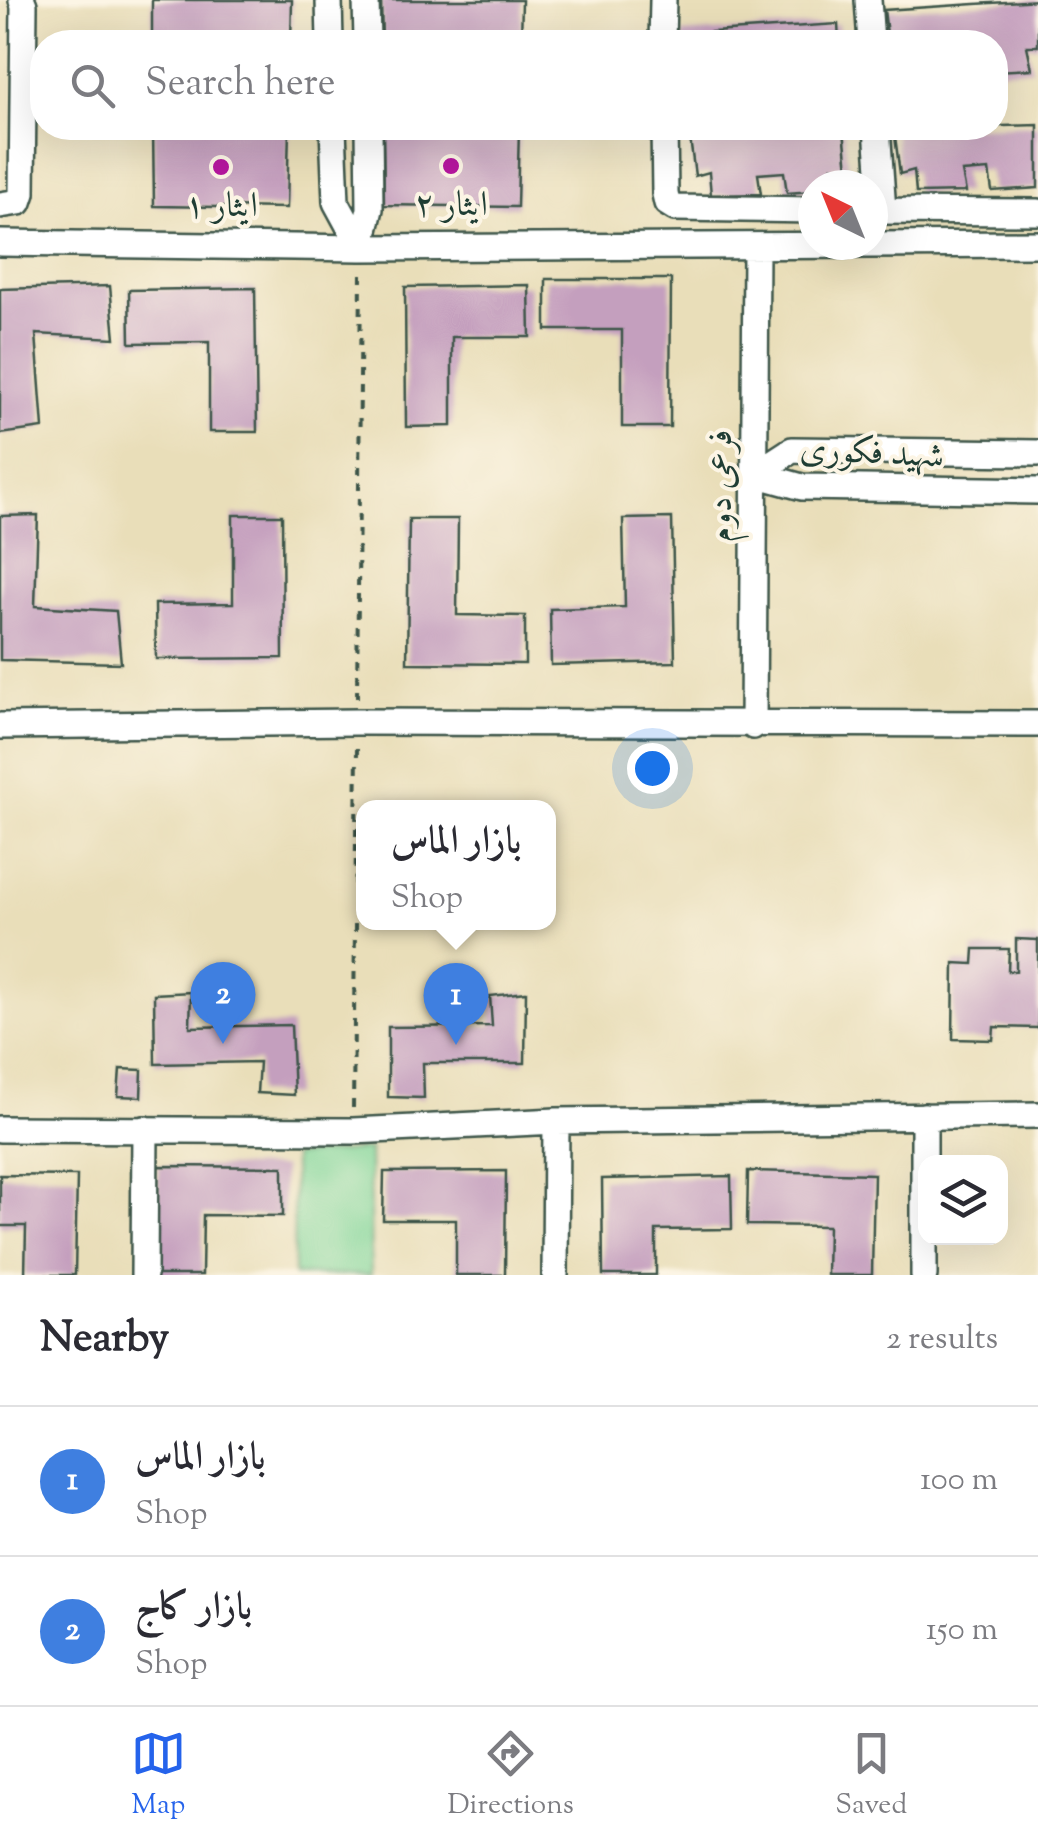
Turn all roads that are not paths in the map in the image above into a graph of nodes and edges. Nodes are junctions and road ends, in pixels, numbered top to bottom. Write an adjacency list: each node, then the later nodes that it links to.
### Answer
1 (22, 0): 15 (street)
2 (328, 0): 6 (street)
3 (366, 0): 7 (street)
4 (663, 0): 8 (street)
5 (868, 0): 9 (street)
6 (329, 30)
7 (367, 30)
8 (662, 30)
9 (871, 30)
10 (334, 140): 22 (street)
11 (369, 140): 22 (street)
12 (664, 140): 16 (street)
13 (878, 140): 14 (street)
14 (878, 170)
15 (0, 206)
16 (798, 210)
17 (888, 211): 18 (street)
18 (1038, 212)
19 (0, 243): 22 (street)
20 (1038, 244): 21 (street)
21 (756, 247): 22 (street); 24 (street, فرعی دوم)
22 (362, 248)
23 (1038, 453): 24 (street, شهید فکوری)
24 (754, 474): 25 (street, شهید فکوری); 28 (street, فرعی دوم)
25 (1038, 491)
26 (1038, 724): 28 (street)
27 (0, 726): 28 (street)
28 (753, 726)
29 (1038, 1115): 30 (street)
30 (924, 1116): 31 (street); 36 (street)
31 (556, 1121): 33 (street); 35 (street)
32 (0, 1128): 33 (street)
33 (146, 1130): 34 (street)
34 (144, 1275)
35 (556, 1275)
36 (924, 1275)

